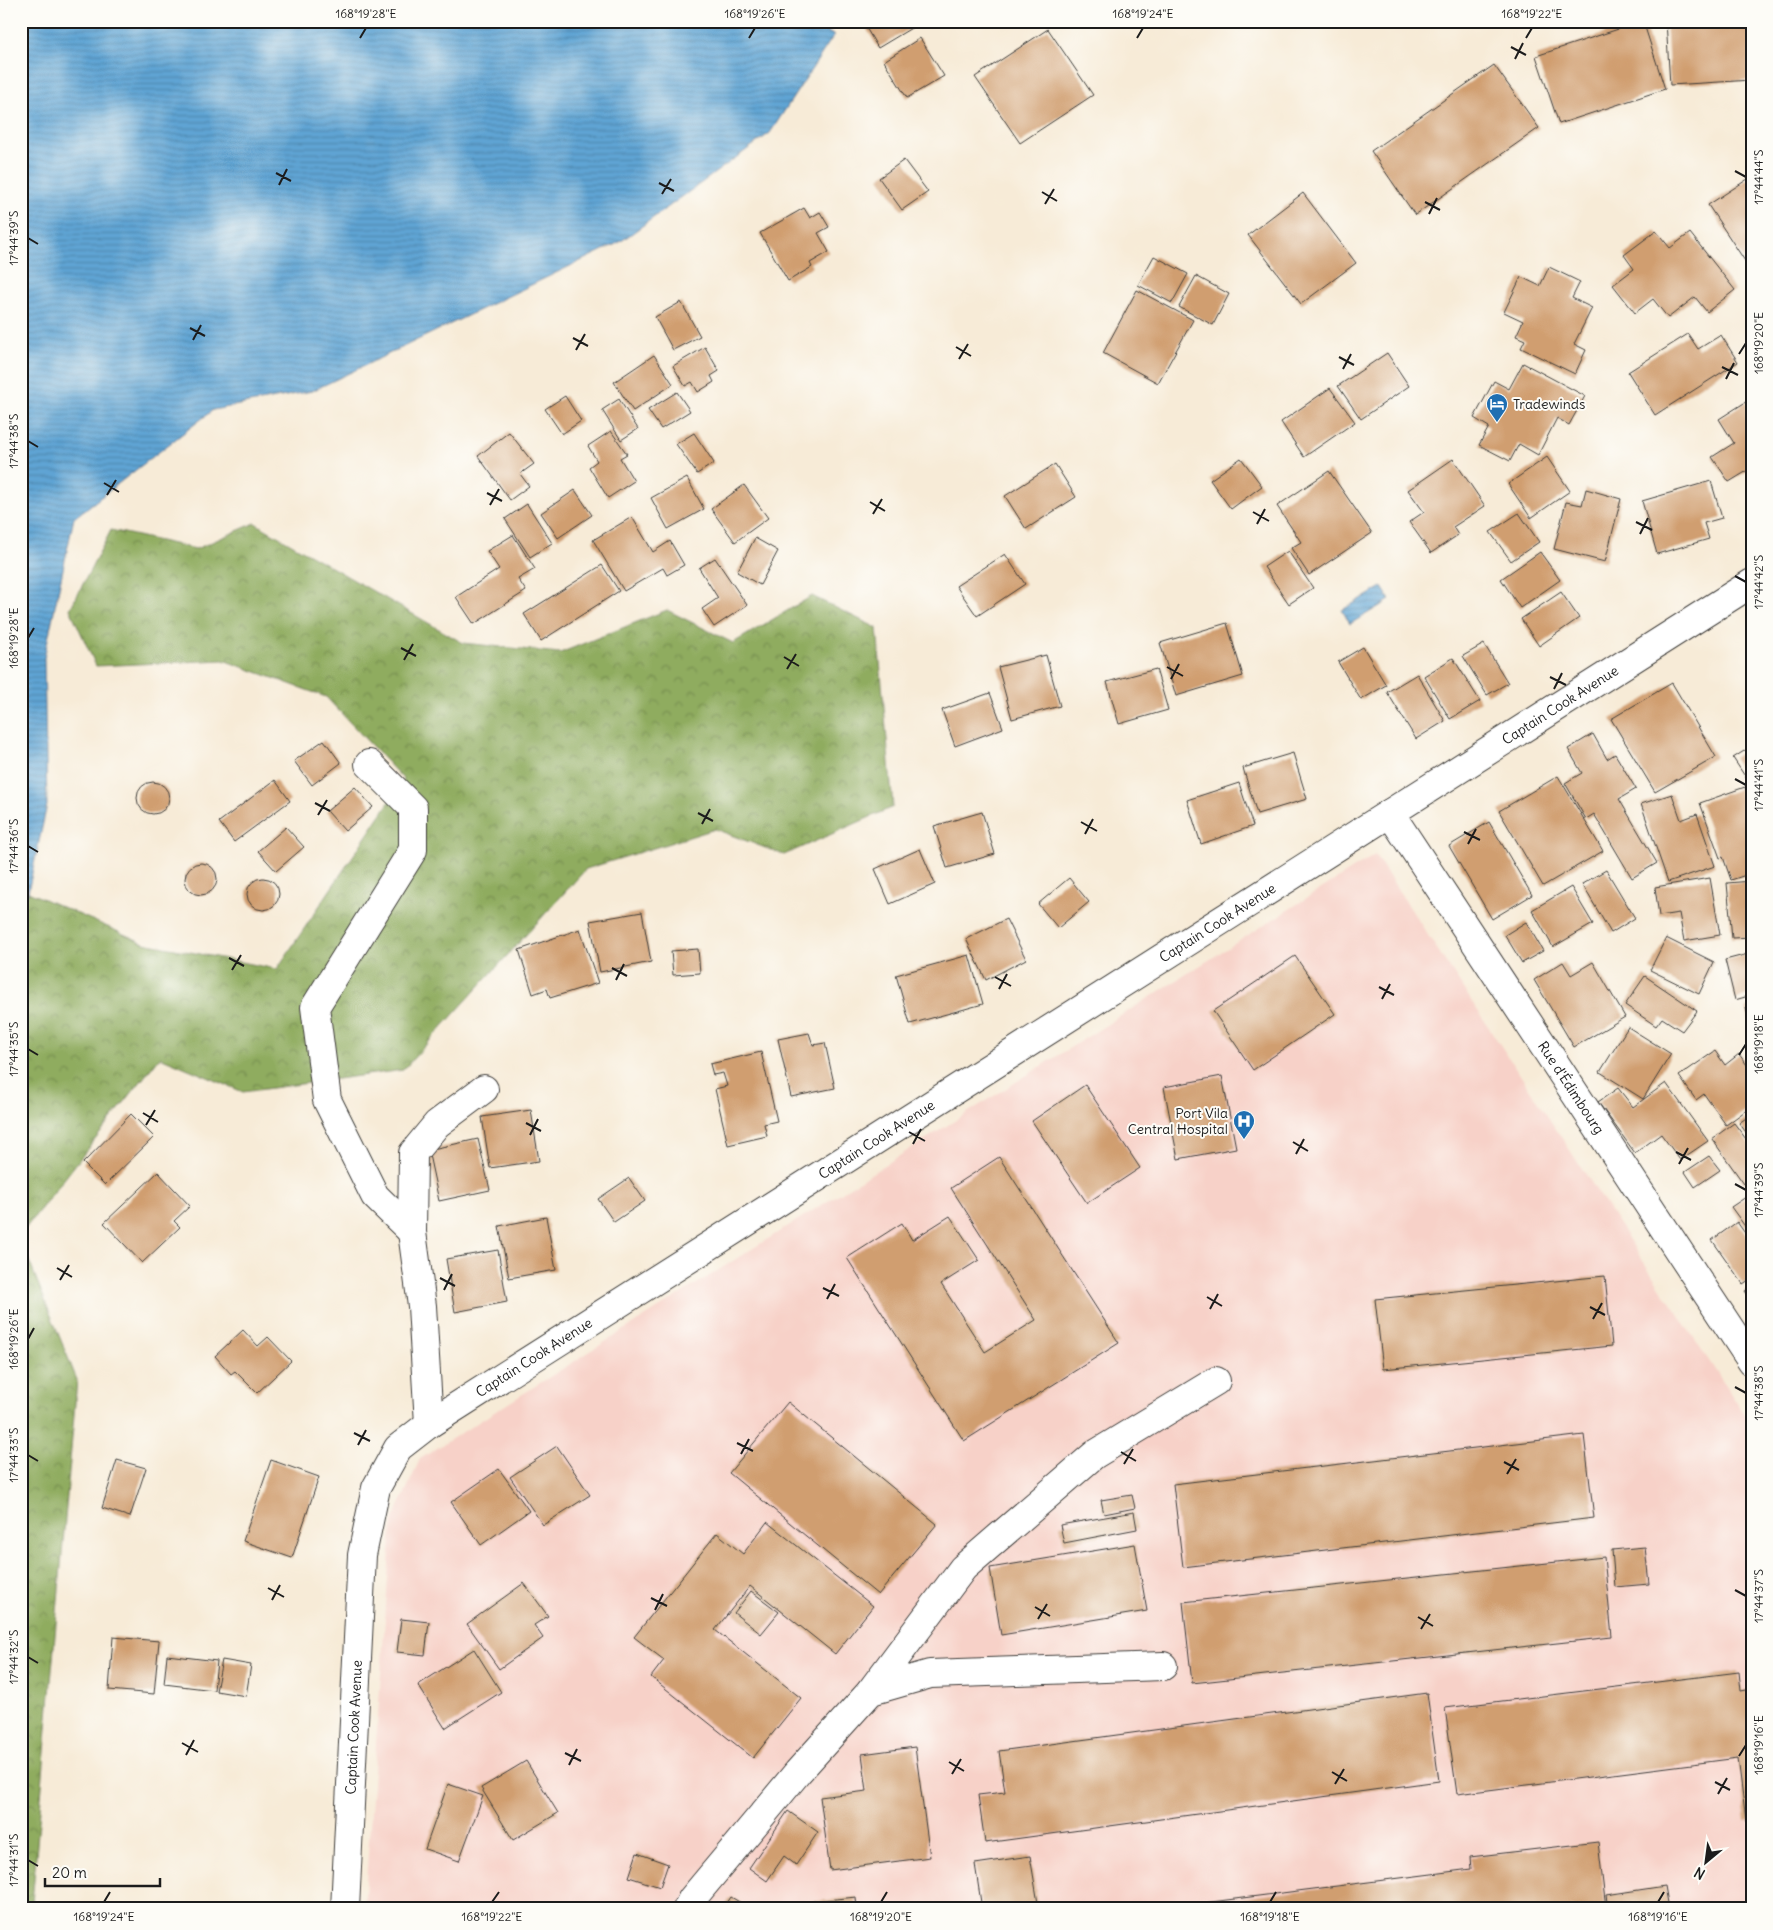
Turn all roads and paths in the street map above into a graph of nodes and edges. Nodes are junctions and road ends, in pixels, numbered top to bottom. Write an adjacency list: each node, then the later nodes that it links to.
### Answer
1 (1752, 583): 3 (street, Captain Cook Avenue)
2 (369, 764): 5 (street)
3 (1390, 813): 6 (street, Rue d'Édimbourg); 8 (street, Captain Cook Avenue)
4 (484, 1089): 5 (street)
5 (412, 1232): 8 (street)
6 (1752, 1362)
7 (1216, 1381): 10 (street)
8 (430, 1424): 11 (street, Captain Cook Avenue)
9 (1163, 1666): 10 (street)
10 (871, 1691): 12 (street)
11 (345, 1909)
12 (687, 1909)

